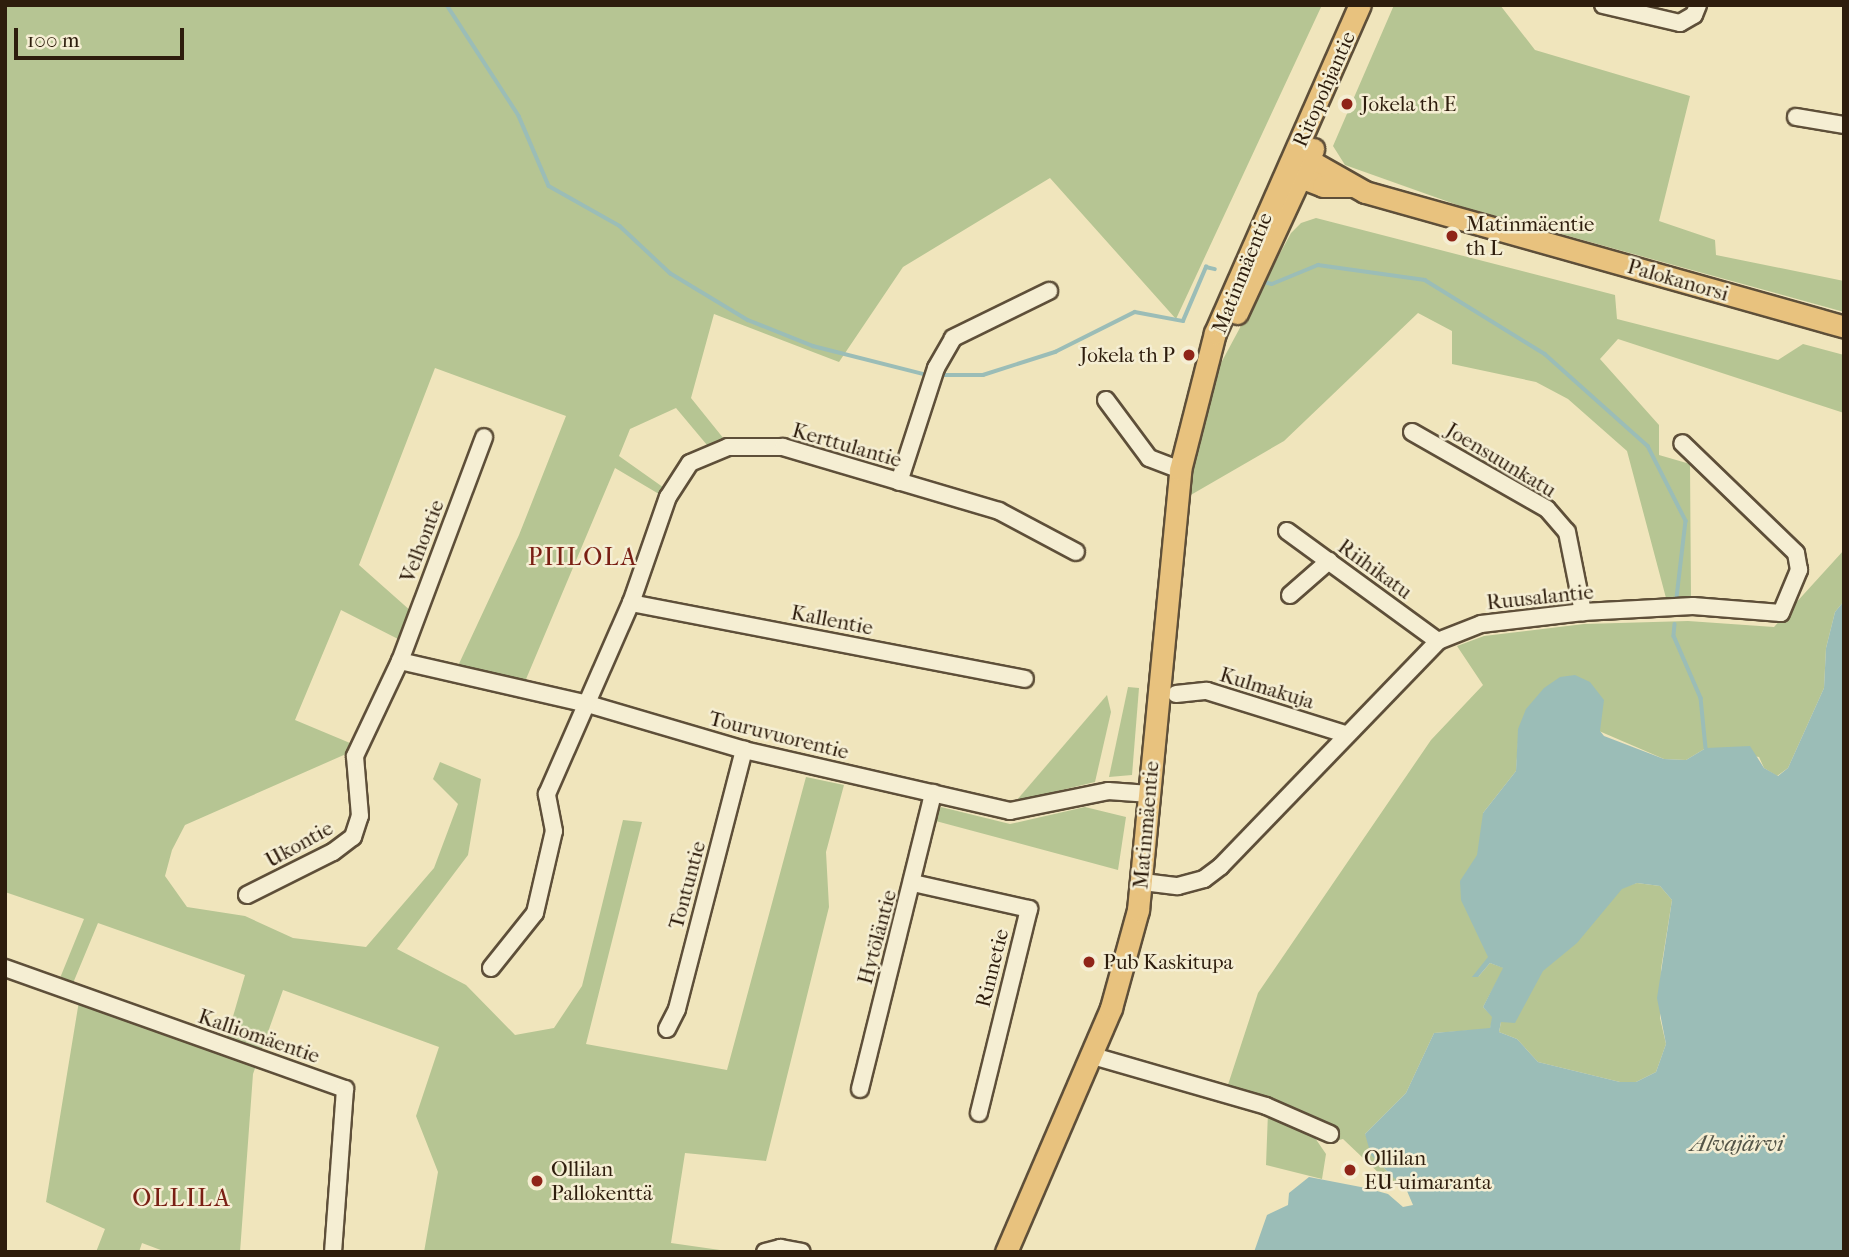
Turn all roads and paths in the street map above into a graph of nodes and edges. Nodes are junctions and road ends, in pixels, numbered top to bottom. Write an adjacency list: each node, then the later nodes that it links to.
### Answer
1 (1360, 5): 7 (main road, Ritopohjantie)
2 (1376, 5): 7 (main road, Ritopohjantie)
3 (1603, 5): 4 (street)
4 (1698, 5)
5 (1797, 117): 6 (street)
6 (1844, 125)
7 (1297, 166): 9 (main road, Palokanorsi); 14 (main road, Matinmäentie)
8 (1049, 291): 15 (street)
9 (1844, 327)
10 (1106, 400): 14 (street)
11 (1412, 432): 21 (street, Joensuunkatu)
12 (484, 437): 23 (street, Velhontie)
13 (1682, 443): 21 (street, Ruusalantie)
14 (1180, 470): 30 (main road, Matinmäentie)
15 (899, 482): 17 (street, Kerttulantie); 20 (street, Kerttulantie)
16 (1287, 531): 18 (street, Riihikatu)
17 (1076, 552)
18 (1329, 561): 19 (street); 22 (street, Riihikatu)
19 (1290, 596)
20 (631, 603): 24 (street, Kallentie); 26 (street, Kerttulantie)
21 (1583, 612): 22 (street, Ruusalantie)
22 (1438, 641): 27 (street, Ruusalantie)
23 (400, 661): 26 (street, Touruvuorentie); 33 (street, Ukontie)
24 (1024, 679)
25 (1176, 694): 27 (street, Kulmakuja)
26 (588, 704): 28 (street, Touruvuorentie); 35 (street, Kerttulantie)
27 (1345, 734): 31 (street, Ruusalantie)
28 (744, 750): 29 (street, Touruvuorentie); 36 (street, Tontuntie)
29 (933, 793): 30 (street, Touruvuorentie); 32 (street, Hytöläntie)
30 (1150, 794): 31 (main road, Matinmäentie)
31 (1143, 882): 37 (main road, Matinmäentie)
32 (913, 883): 38 (street, Hytöläntie); 39 (street, Rinnetie)
33 (247, 895)
34 (5, 968): 41 (street, Kalliomäentie)
35 (491, 968)
36 (667, 1029)
37 (1093, 1056): 40 (street); 44 (main road, Matinmäentie)
38 (860, 1089)
39 (979, 1112)
40 (1330, 1134)
41 (333, 1252)
42 (765, 1252): 43 (street)
43 (802, 1252)
44 (1006, 1252)

